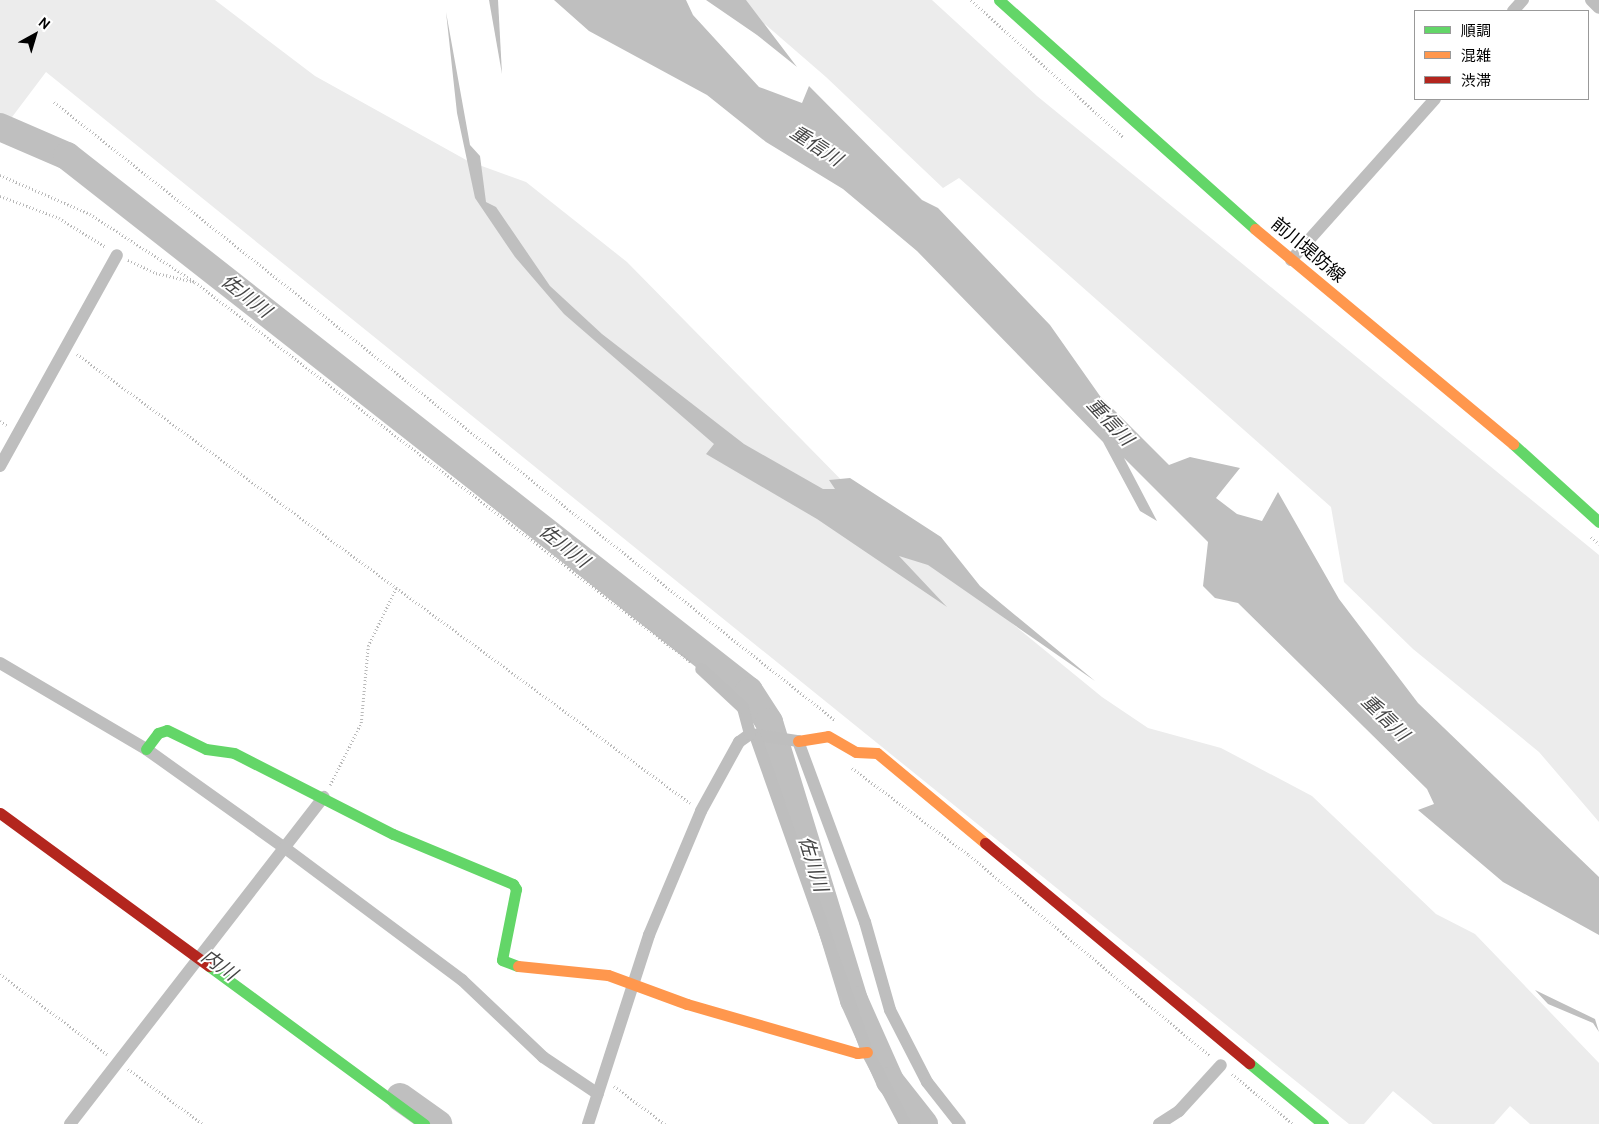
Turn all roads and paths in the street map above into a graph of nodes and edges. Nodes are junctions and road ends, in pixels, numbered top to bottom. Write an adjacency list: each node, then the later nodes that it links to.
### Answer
1 (999, 0): 11 (street, 前川堤防線)
2 (1523, 0): 5 (street)
3 (1591, 0): 4 (street)
4 (1599, 8)
5 (1514, 10)
6 (1434, 100): 11 (street)
7 (54, 102): 19 (path)
8 (0, 174): 12 (path)
9 (0, 196): 10 (path)
10 (118, 255): 12 (path); 13 (street)
11 (1291, 260): 15 (street, 前川堤防線)
12 (195, 282): 18 (path)
13 (66, 346): 14 (street); 16 (path)
14 (0, 466)
15 (1599, 522)
16 (396, 588): 24 (path); 25 (path)
17 (0, 662): 22 (street)
18 (701, 669): 20 (street)
19 (838, 722)
20 (756, 737): 21 (street); 25 (street); 31 (street)
21 (794, 741): 42 (street); 45 (street)
22 (146, 749): 24 (street); 27 (street)
23 (845, 764): 33 (path)
24 (324, 797): 27 (street); 30 (street)
25 (701, 811): 30 (street)
26 (0, 813): 28 (street)
27 (285, 848): 28 (street); 35 (street)
28 (198, 957): 32 (street); 38 (street)
29 (0, 974): 32 (path)
30 (632, 984): 31 (street); 34 (street)
31 (866, 1052): 41 (street)
32 (116, 1061): 36 (street); 37 (path)
33 (1221, 1065): 43 (street); 44 (path)
34 (603, 1077): 35 (street); 40 (path)
35 (598, 1094): 39 (street)
36 (70, 1124)
37 (202, 1124)
38 (424, 1124)
39 (588, 1124)
40 (665, 1124)
41 (905, 1124)
42 (960, 1124)
43 (1159, 1124)
44 (1293, 1124)
45 (1323, 1124)

